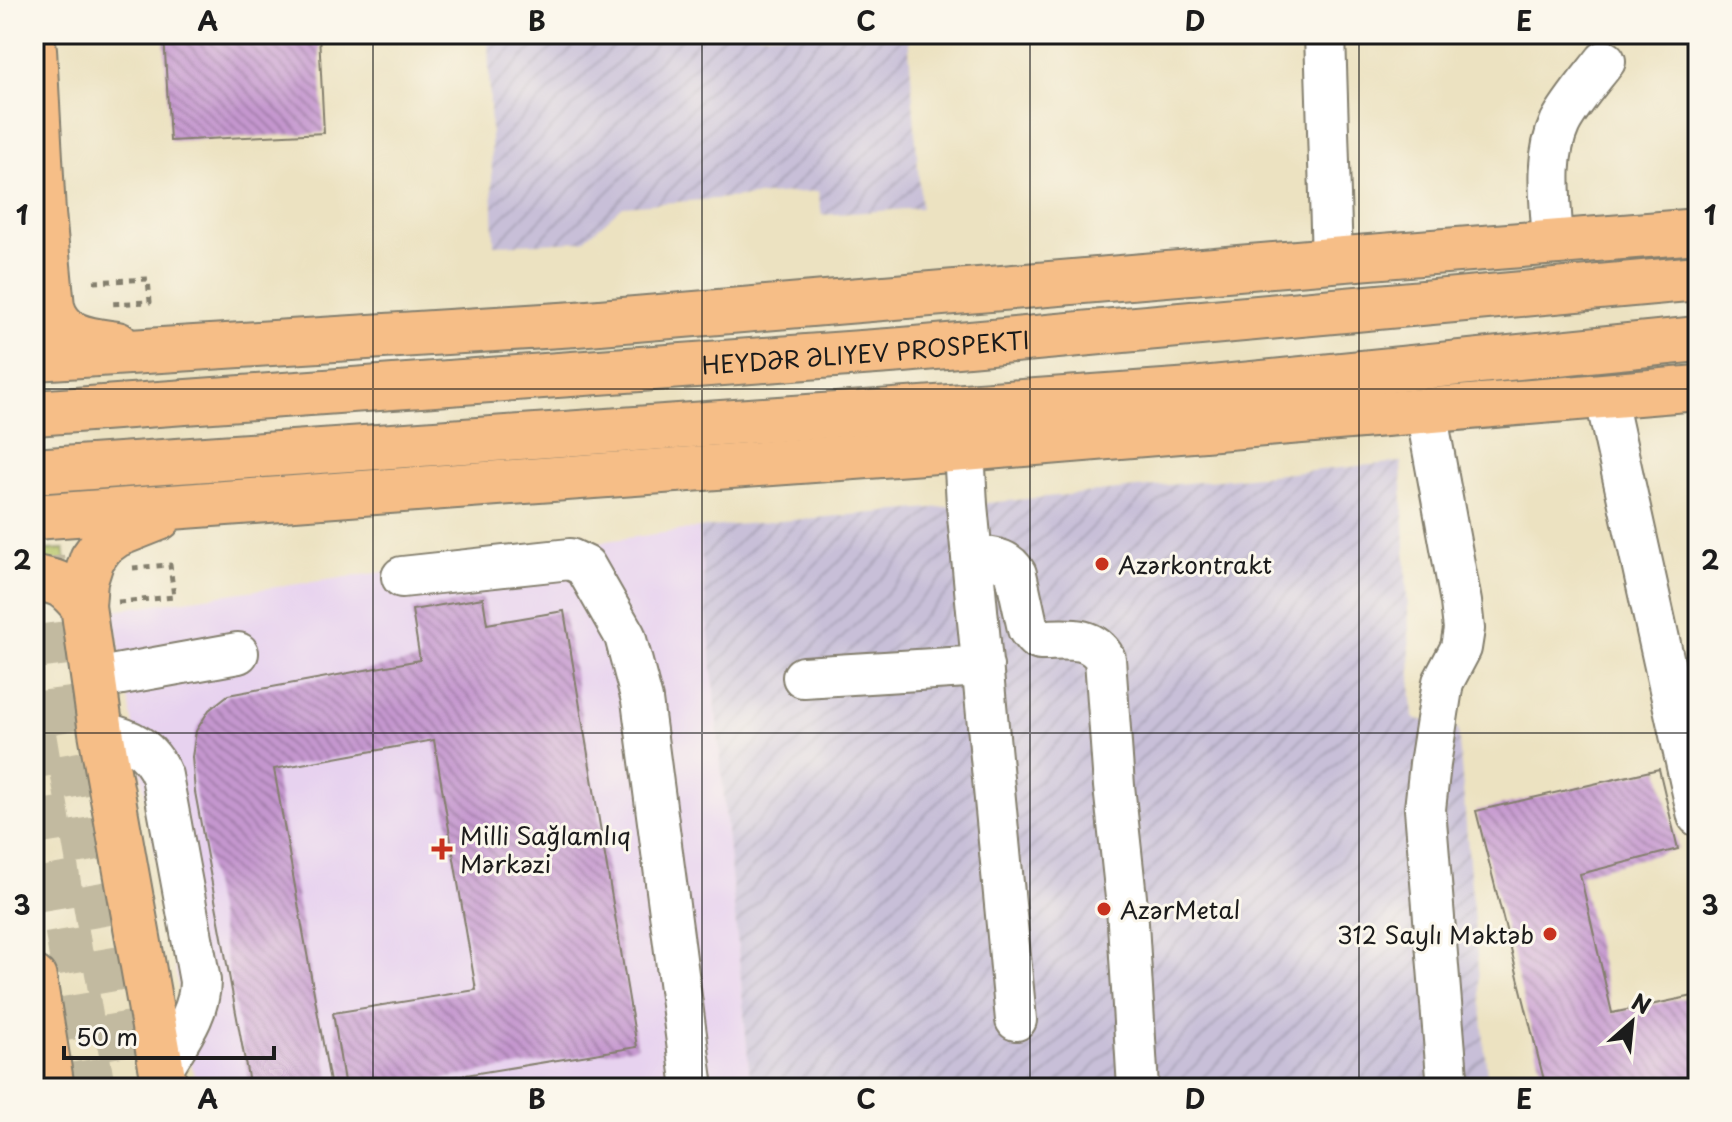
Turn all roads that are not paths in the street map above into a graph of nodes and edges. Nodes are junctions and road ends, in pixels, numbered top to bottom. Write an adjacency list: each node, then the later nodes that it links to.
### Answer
1 (1325, 34): 7 (street)
2 (34, 49): 4 (main road)
3 (1605, 61): 6 (street)
4 (39, 227): 10 (main road)
5 (1698, 231): 6 (main road)
6 (1553, 242): 7 (main road)
7 (1332, 260): 10 (main road)
8 (1698, 278): 15 (main road, HEYDƏR ƏLIYEV PROSPEKTI)
9 (1698, 339): 17 (main road)
10 (159, 350): 11 (main road)
11 (34, 358)
12 (1698, 388): 13 (main road)
13 (1605, 395): 14 (main road); 28 (street)
14 (1426, 411): 16 (main road); 35 (street)
15 (34, 413)
16 (964, 449): 18 (main road); 20 (street)
17 (34, 471)
18 (189, 507): 19 (main road); 23 (main road)
19 (34, 517)
20 (973, 555): 25 (street); 34 (street)
21 (402, 577): 33 (street)
22 (34, 578): 23 (main road)
23 (83, 606): 27 (main road)
24 (238, 653): 27 (street)
25 (983, 666): 26 (street); 30 (street)
26 (803, 677)
27 (94, 679): 31 (main road)
28 (1698, 816)
29 (34, 978): 32 (main road)
30 (1016, 1020)
31 (159, 1082)
32 (54, 1083)
33 (693, 1088)
34 (1138, 1088)
35 (1448, 1088)

